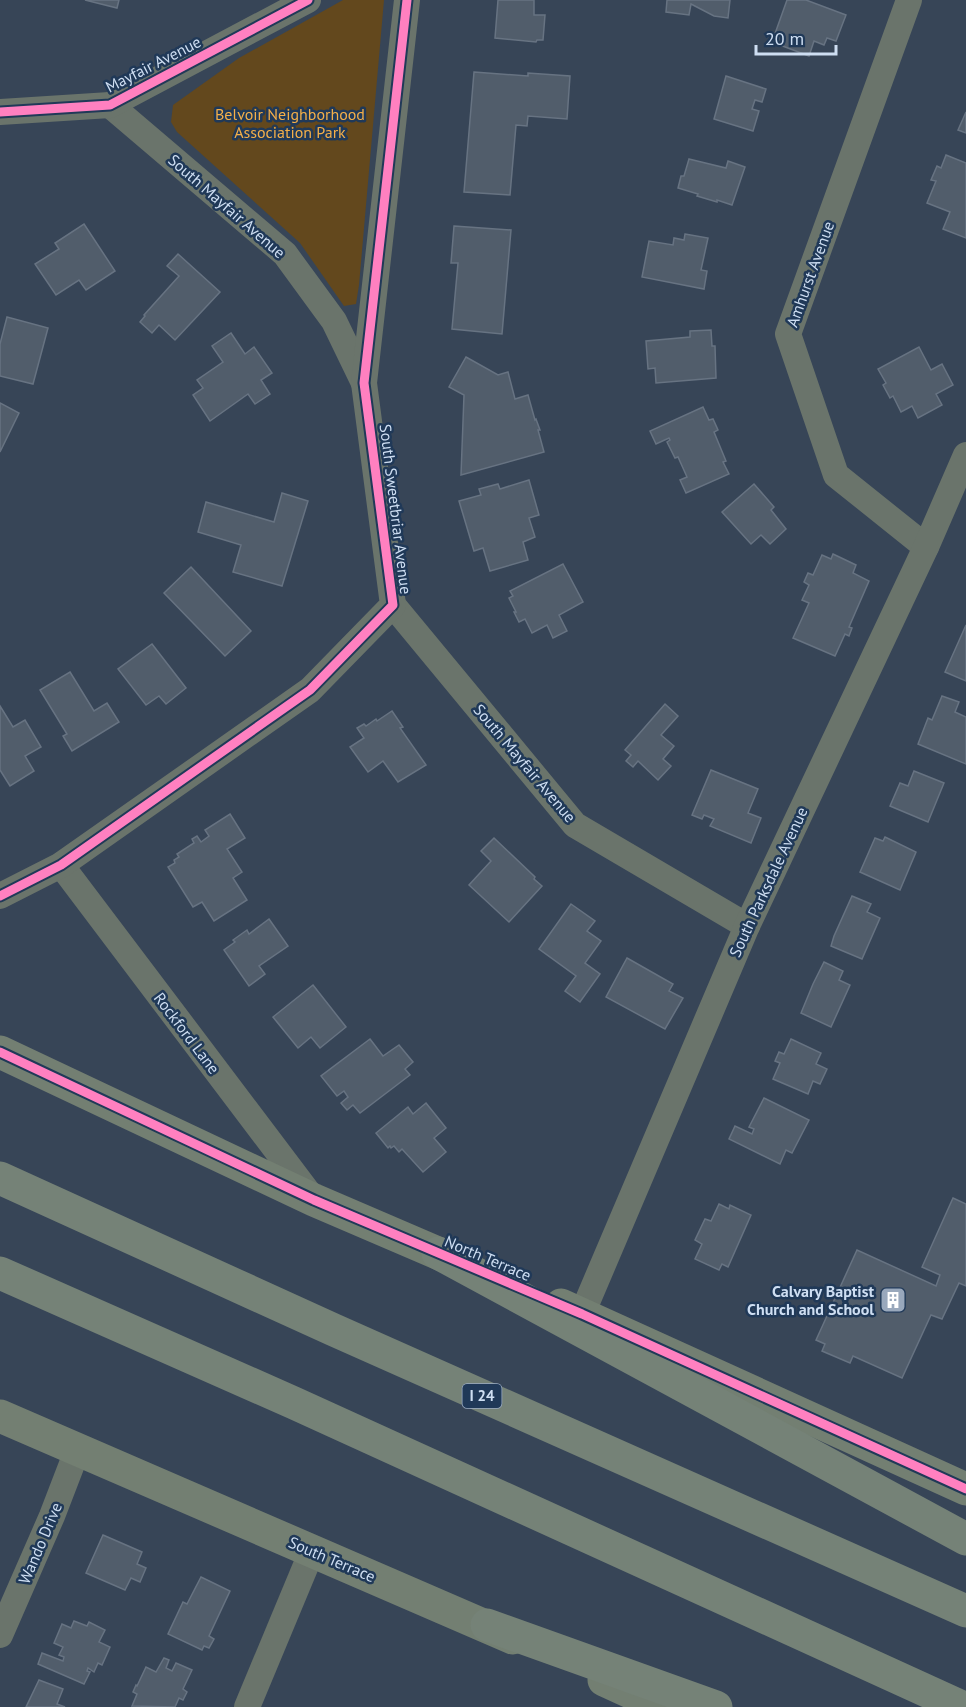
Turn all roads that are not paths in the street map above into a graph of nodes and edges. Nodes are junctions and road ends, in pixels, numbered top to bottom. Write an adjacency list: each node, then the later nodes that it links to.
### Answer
1 (308, 0): 4 (street, Mayfair Avenue)
2 (407, 0): 6 (street, South Sweetbriar Avenue)
3 (909, 0): 8 (street, Amhurst Avenue)
4 (110, 105): 5 (street, Mayfair Avenue); 6 (street, South Mayfair Avenue)
5 (0, 112)
6 (364, 383): 9 (street, South Sweetbriar Avenue)
7 (966, 455): 8 (street, South Parksdale Avenue)
8 (926, 547): 12 (street, South Parksdale Avenue)
9 (393, 605): 10 (street, South Sweetbriar Avenue); 12 (street, South Mayfair Avenue)
10 (61, 865): 11 (street, South Sweetbriar Avenue); 15 (street, Rockford Lane)
11 (0, 896)
12 (747, 926): 18 (street, South Parksdale Avenue)
13 (0, 1052): 15 (street, North Terrace)
14 (0, 1178): 24 (highway, I 24)
15 (314, 1200): 16 (street, North Terrace)
16 (438, 1253): 18 (street, North Terrace); 22 (highway)
17 (0, 1273): 30 (highway)
18 (582, 1314): 21 (street, North Terrace)
19 (0, 1416): 20 (street, South Terrace)
20 (77, 1451): 23 (street, South Terrace); 26 (street, Wando Drive)
21 (966, 1489)
22 (966, 1539)
23 (312, 1551): 25 (street, South Terrace); 28 (street)
24 (966, 1611)
25 (487, 1625): 27 (street, South Terrace); 29 (highway)
26 (0, 1635)
27 (646, 1704)
28 (247, 1707)
29 (716, 1707)
30 (962, 1707)

